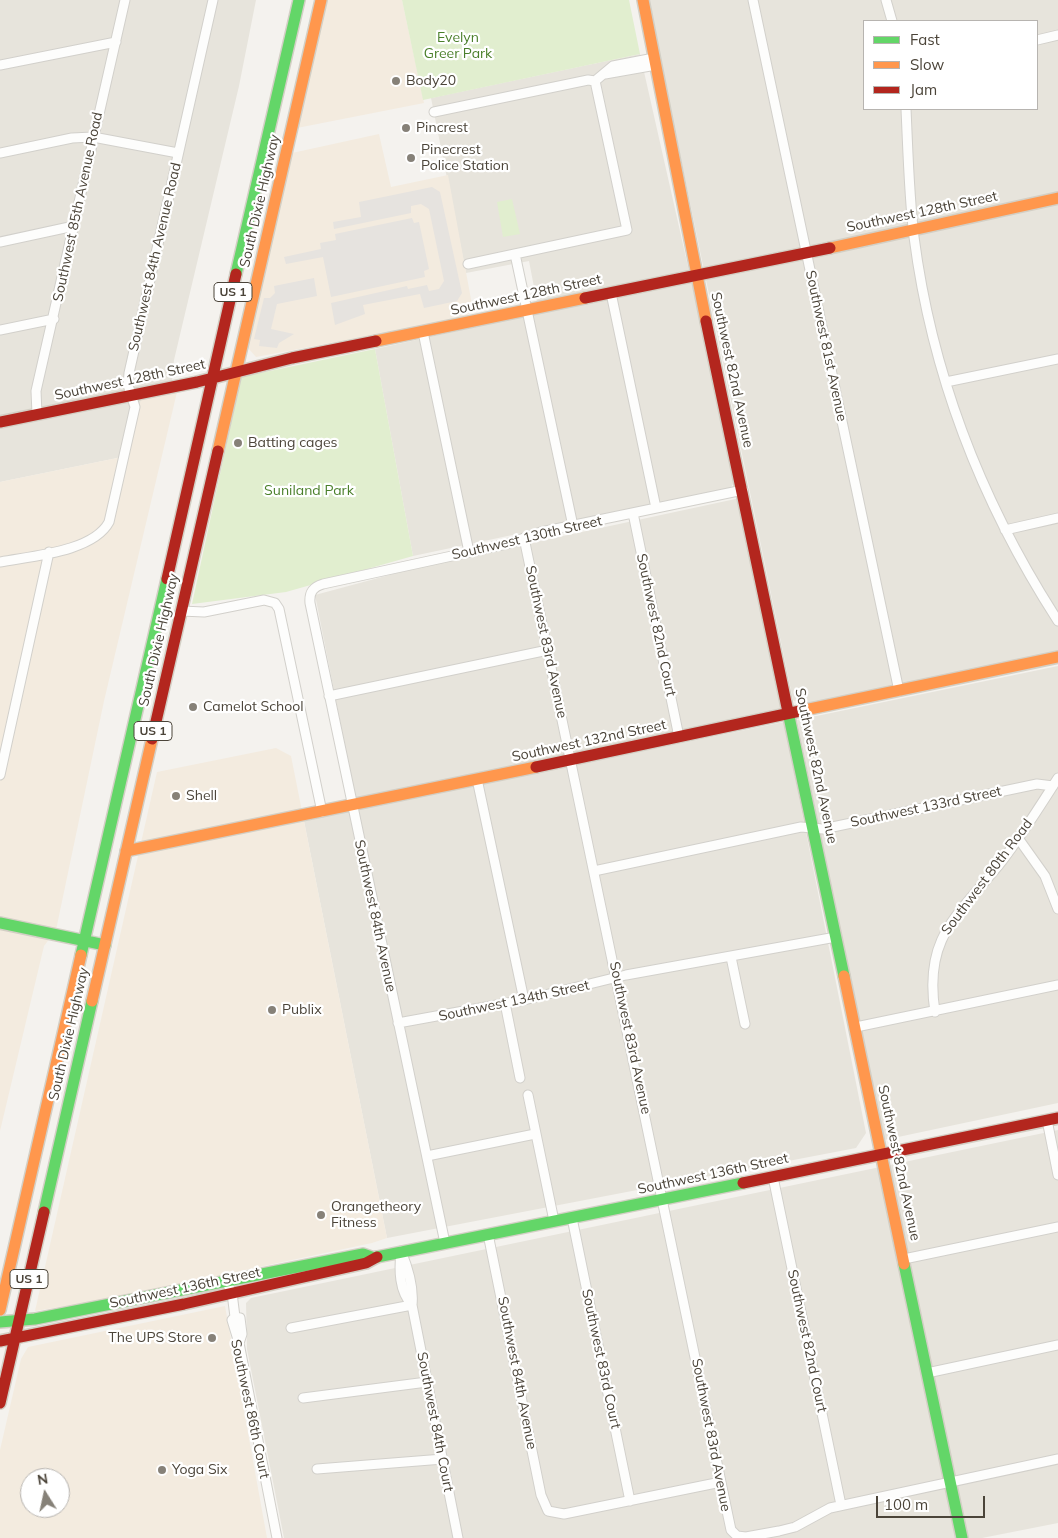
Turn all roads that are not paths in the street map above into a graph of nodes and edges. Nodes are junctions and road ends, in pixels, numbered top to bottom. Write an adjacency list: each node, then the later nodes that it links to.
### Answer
1 (125, 0): 11 (street, Southwest 85th Avenue Road)
2 (213, 0): 20 (street, Southwest 84th Avenue Road)
3 (300, 0): 12 (main road, South Dixie Highway / US 1)
4 (320, 0): 12 (main road, South Dixie Highway / US 1)
5 (643, 0): 13 (main road, Southwest 82nd Avenue)
6 (753, 0): 27 (street, Southwest 81st Avenue)
7 (886, 0): 8 (street)
8 (892, 20)
9 (1058, 35): 10 (street)
10 (1038, 40)
11 (116, 42): 14 (street); 18 (street, Southwest 85th Avenue Road)
12 (300, 45): 22 (main road, South Dixie Highway / US 1); 23 (main road, South Dixie Highway / US 1)
13 (655, 61): 15 (street); 30 (main road, Southwest 82nd Avenue)
14 (0, 65)
15 (595, 81): 17 (street); 28 (street)
16 (906, 110): 25 (street)
17 (434, 112)
18 (94, 137): 19 (street); 20 (street); 24 (street, Southwest 85th Avenue Road)
19 (0, 153)
20 (178, 153): 40 (street, Southwest 84th Avenue Road)
21 (1058, 198): 25 (main road, Southwest 128th Street)
22 (252, 206): 23 (main road); 38 (main road, South Dixie Highway / US 1)
23 (272, 211): 37 (main road, South Dixie Highway / US 1)
24 (74, 226): 26 (street); 33 (street, Southwest 85th Avenue Road)
25 (913, 229): 27 (main road, Southwest 128th Street); 39 (street)
26 (0, 242)
27 (806, 252): 30 (main road, Southwest 128th Street); 59 (street, Southwest 81st Avenue)
28 (515, 254): 29 (street); 32 (street)
29 (468, 264)
30 (696, 274): 31 (main road, Southwest 128th Street); 43 (main road, Southwest 82nd Avenue)
31 (611, 293): 32 (main road, Southwest 128th Street); 44 (street)
32 (527, 311): 35 (main road, Southwest 128th Street); 47 (street)
33 (54, 319): 34 (street); 41 (street, Southwest 85th Avenue Road)
34 (0, 330)
35 (423, 332): 37 (main road, Southwest 128th Street); 51 (street)
36 (1058, 359): 39 (street)
37 (236, 372): 38 (main road, Southwest 128th Street); 55 (main road, South Dixie Highway / US 1)
38 (213, 378): 40 (main road, Southwest 128th Street); 54 (main road, South Dixie Highway / US 1)
39 (946, 382): 48 (street)
40 (131, 395): 41 (main road, Southwest 128th Street); 50 (street, Southwest 84th Avenue Road)
41 (37, 414): 42 (main road, Southwest 128th Street)
42 (0, 422)
43 (742, 490): 44 (street, Southwest 130th Street); 61 (main road, Southwest 82nd Avenue)
44 (656, 508): 45 (street, Southwest 130th Street)
45 (633, 513): 47 (street, Southwest 130th Street); 62 (street, Southwest 82nd Court)
46 (1058, 518): 48 (street)
47 (573, 526): 49 (street, Southwest 130th Street)
48 (1005, 530): 56 (street)
49 (524, 538): 51 (street, Southwest 130th Street); 57 (street, Southwest 83rd Avenue)
50 (49, 552): 52 (street); 64 (street)
51 (470, 552): 53 (street, Southwest 130th Street)
52 (0, 562)
53 (312, 589): 60 (street, Southwest 84th Avenue)
54 (160, 606): 55 (main road); 71 (main road, South Dixie Highway / US 1)
55 (181, 611): 68 (street); 72 (main road, South Dixie Highway / US 1)
56 (1058, 621)
57 (548, 650): 60 (street); 63 (street, Southwest 83rd Avenue)
58 (1058, 657): 59 (main road, Southwest 132nd Street)
59 (899, 691): 61 (main road, Southwest 132nd Street)
60 (329, 696): 67 (street, Southwest 84th Avenue)
61 (789, 714): 62 (main road, Southwest 132nd Street); 69 (main road, Southwest 82nd Avenue)
62 (679, 738): 63 (main road, Southwest 132nd Street)
63 (571, 760): 65 (main road, Southwest 132nd Street); 73 (street, Southwest 83rd Avenue)
64 (0, 775)
65 (477, 779): 67 (main road, Southwest 132nd Street); 83 (street)
66 (1055, 782): 69 (street, Southwest 133rd Street); 70 (street, Southwest 80th Road)
67 (352, 806): 68 (main road, Southwest 132nd Street); 86 (street, Southwest 84th Avenue)
68 (322, 812): 72 (main road, Southwest 132nd Street)
69 (813, 828): 73 (street, Southwest 133rd Street); 77 (main road, Southwest 82nd Avenue)
70 (1018, 838): 74 (street); 85 (street, Southwest 80th Road)
71 (107, 846): 72 (main road); 78 (main road, South Dixie Highway / US 1)
72 (126, 851): 79 (main road, South Dixie Highway / US 1)
73 (594, 871): 81 (street, Southwest 83rd Avenue)
74 (1055, 889): 75 (street)
75 (1058, 909)
76 (0, 923): 78 (main road)
77 (836, 937): 80 (street, Southwest 134th Street); 88 (main road, Southwest 82nd Avenue)
78 (85, 942): 79 (main road); 92 (main road, South Dixie Highway / US 1)
79 (105, 945): 92 (main road, South Dixie Highway / US 1)
80 (731, 957): 81 (street, Southwest 134th Street); 87 (street)
81 (617, 978): 83 (street, Southwest 134th Street); 98 (street, Southwest 83rd Avenue)
82 (1058, 985): 85 (street)
83 (524, 1000): 84 (street, Southwest 134th Street)
84 (505, 1003): 86 (street, Southwest 134th Street); 89 (street)
85 (935, 1012): 88 (street)
86 (398, 1023): 95 (street, Southwest 84th Avenue)
87 (745, 1024)
88 (856, 1028): 94 (main road, Southwest 82nd Avenue)
89 (520, 1078)
90 (528, 1095): 93 (street)
91 (1052, 1119): 94 (main road, Southwest 136th Street); 96 (street)
92 (51, 1134): 110 (main road, South Dixie Highway / US 1); 111 (main road, South Dixie Highway / US 1)
93 (535, 1134): 95 (street); 100 (street)
94 (882, 1155): 97 (main road, Southwest 136th Street); 106 (main road, Southwest 82nd Avenue)
95 (427, 1156): 103 (street, Southwest 84th Avenue)
96 (1058, 1175)
97 (773, 1177): 98 (main road, Southwest 136th Street); 127 (street, Southwest 82nd Court)
98 (664, 1199): 99 (main road, Southwest 136th Street); 124 (street, Southwest 83rd Avenue)
99 (572, 1218): 100 (main road, Southwest 136th Street); 126 (street, Southwest 83rd Court)
100 (554, 1221): 102 (main road, Southwest 136th Street)
101 (1058, 1226): 106 (street)
102 (488, 1234): 103 (main road, Southwest 136th Street); 126 (street, Southwest 84th Avenue)
103 (445, 1243): 104 (main road, Southwest 136th Street)
104 (401, 1251): 105 (main road, Southwest 136th Street); 109 (street, Southwest 84th Court)
105 (374, 1258): 107 (main road, Southwest 136th Street); 108 (main road, Southwest 136th Street)
106 (904, 1259): 117 (main road, Southwest 82nd Avenue)
107 (226, 1282): 108 (street); 111 (main road, Southwest 136th Street)
108 (232, 1293): 114 (main road, Southwest 136th Street); 128 (street, Southwest 86th Court)
109 (412, 1305): 113 (street); 118 (street, Southwest 84th Court)
110 (0, 1310)
111 (19, 1321): 112 (main road, Southwest 136th Street); 114 (main road, South Dixie Highway / US 1)
112 (0, 1322)
113 (292, 1328)
114 (15, 1339): 115 (main road, Southwest 136th Street); 120 (main road, South Dixie Highway / US 1)
115 (0, 1341)
116 (1058, 1345): 117 (street)
117 (927, 1373): 125 (main road, Southwest 82nd Avenue)
118 (428, 1382): 119 (street); 121 (street, Southwest 84th Court)
119 (303, 1398)
120 (0, 1403)
121 (443, 1459): 123 (street); 130 (street, Southwest 84th Court)
122 (1058, 1459): 125 (street)
123 (317, 1469)
124 (722, 1482): 126 (street); 127 (street, Southwest 83rd Avenue)
125 (950, 1482): 127 (street); 131 (main road, Southwest 82nd Avenue)
126 (630, 1501)
127 (841, 1505)
128 (277, 1538)
129 (452, 1538): 130 (street)
130 (458, 1538)
131 (962, 1538)

